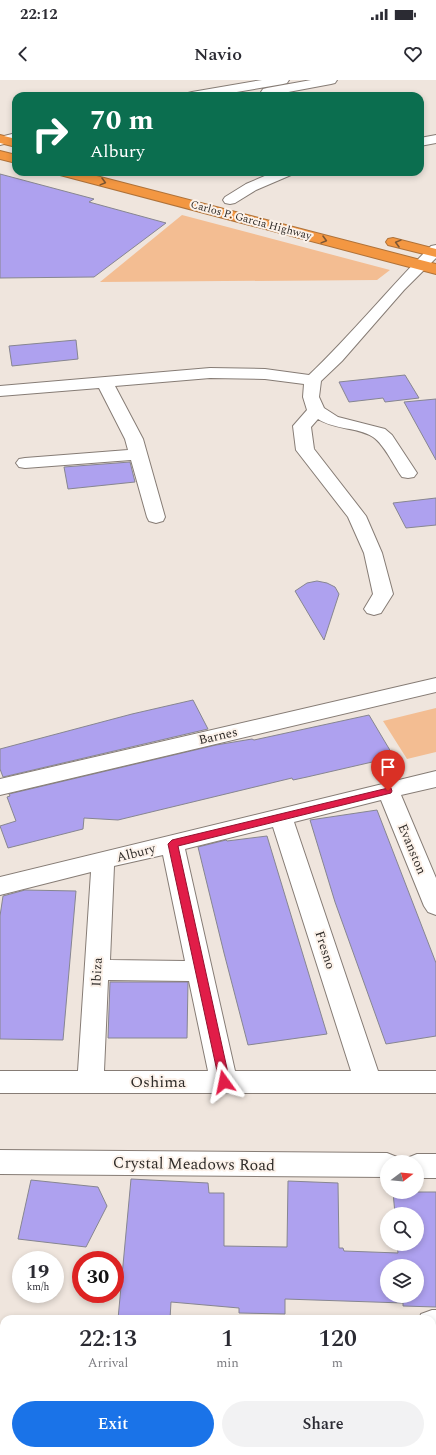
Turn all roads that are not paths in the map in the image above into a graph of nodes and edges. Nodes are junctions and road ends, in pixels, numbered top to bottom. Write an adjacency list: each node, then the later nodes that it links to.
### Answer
1 (283, 80): 3 (street)
2 (331, 80): 4 (street)
3 (215, 92)
4 (265, 92)
5 (12, 130): 6 (street)
6 (1, 137): 7 (street); 9 (highway)
7 (12, 137)
8 (436, 139): 10 (street)
9 (12, 141)
10 (424, 141)
11 (0, 155): 12 (highway)
12 (12, 158)
13 (81, 176): 16 (highway, Carlos P. Garcia Highway, one-way to 16)
14 (277, 176): 18 (street)
15 (159, 181): 16 (highway)
16 (144, 192): 22 (highway, Carlos P. Garcia Highway, one-way to 22)
17 (216, 196): 18 (highway, Carlos P. Garcia Highway)
18 (230, 200): 19 (highway, Carlos P. Garcia Highway)
19 (245, 204)
20 (380, 239): 21 (highway, one-way to 20)
21 (435, 252): 22 (street)
22 (421, 265): 23 (highway, Carlos P. Garcia Highway); 24 (street)
23 (436, 269)
24 (314, 380): 25 (street); 27 (street)
25 (104, 382): 26 (street); 28 (street)
26 (0, 391)
27 (316, 411): 30 (street); 32 (street)
28 (139, 454): 29 (street); 31 (street)
29 (25, 463)
30 (408, 473)
31 (156, 516)
32 (374, 609)
33 (436, 684): 35 (street, Barnes)
34 (436, 779): 36 (street, Albury)
35 (0, 787)
36 (388, 791): 37 (street, Albury); 41 (street, Evanston)
37 (281, 817): 38 (street, Albury); 47 (street, Fresno)
38 (172, 844): 39 (street, Albury); 43 (street)
39 (103, 861): 40 (street, Albury); 42 (street, Ibiza)
40 (0, 886)
41 (436, 906)
42 (97, 970): 43 (street); 45 (street, Ibiza)
43 (200, 971): 46 (street)
44 (0, 1082): 45 (street, Oshima)
45 (90, 1082): 46 (street, Oshima)
46 (224, 1082): 47 (street, Oshima)
47 (368, 1082): 48 (street, Oshima)
48 (436, 1082)
49 (0, 1162): 50 (street, Crystal Meadows Road)
50 (380, 1166)
51 (424, 1166): 52 (street)
52 (436, 1166)

